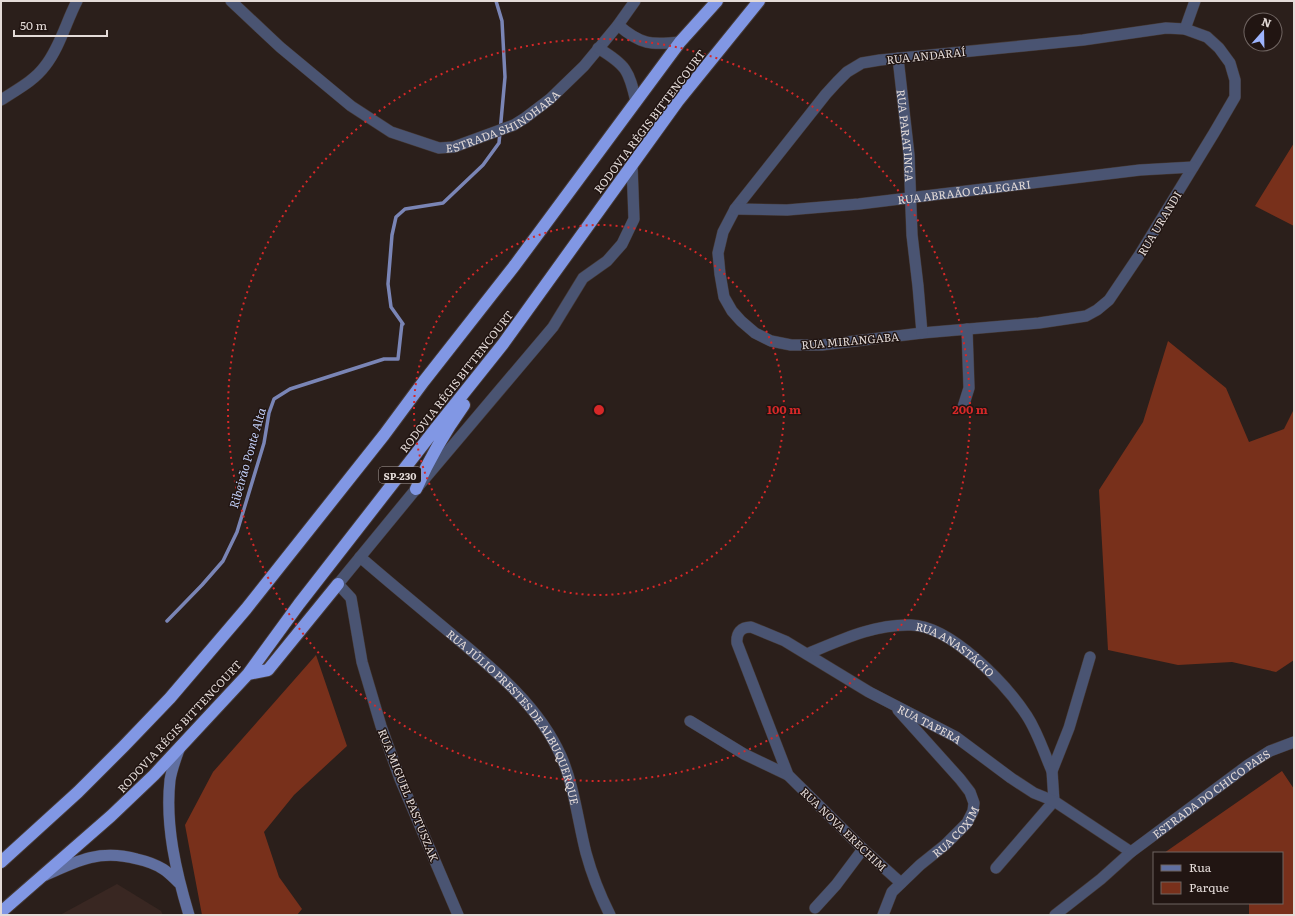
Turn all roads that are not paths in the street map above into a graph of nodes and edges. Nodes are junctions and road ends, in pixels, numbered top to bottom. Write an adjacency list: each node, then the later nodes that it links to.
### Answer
1 (77, 1): 12 (street)
2 (231, 1): 10 (street, ESTRADA SHINOHARA)
3 (635, 1): 7 (street, ESTRADA SHINOHARA)
4 (717, 1): 9 (highway, RODOVIA RÉGIS BITTENCOURT / SP-230)
5 (759, 1): 14 (highway, RODOVIA RÉGIS BITTENCOURT / SP-230)
6 (1195, 1): 8 (street)
7 (618, 25): 9 (street); 10 (street, ESTRADA SHINOHARA)
8 (1185, 29): 11 (street, RUA ANDARAÍ); 15 (street, RUA URANDI)
9 (680, 42): 13 (highway, RODOVIA RÉGIS BITTENCOURT / SP-230)
10 (598, 48): 13 (street)
11 (898, 58): 16 (street, RUA PARATINGA); 17 (street, RUA ANDARAÍ)
12 (1, 100)
13 (636, 102): 38 (highway, RODOVIA RÉGIS BITTENCOURT / SP-230)
14 (632, 165): 20 (highway, RODOVIA RÉGIS BITTENCOURT / SP-230); 22 (street)
15 (1193, 167): 16 (street, RUA ABRAÃO CALEGARI); 18 (street, RUA URANDI)
16 (911, 198): 17 (street, RUA ABRAÃO CALEGARI); 19 (street, RUA PARATINGA)
17 (734, 209): 19 (street, RUA MIRANGABA)
18 (967, 329): 19 (street, RUA MIRANGABA); 21 (street)
19 (922, 333)
20 (503, 344): 22 (highway); 28 (highway, RODOVIA RÉGIS BITTENCOURT / SP-230)
21 (963, 407)
22 (416, 488): 23 (street)
23 (360, 557): 24 (street); 47 (street, RUA JÚLIO PRESTES DE ALBUQUERQUE)
24 (338, 584): 28 (highway); 46 (street, RUA MIGUEL PASTUSZAK)
25 (741, 653): 26 (street, RUA TAPERA); 34 (street, RUA NOVA ERECHIM)
26 (807, 654): 29 (street, RUA TAPERA); 33 (street, RUA ANASTÁCIO)
27 (1090, 657): 33 (street)
28 (248, 674): 32 (highway, RODOVIA RÉGIS BITTENCOURT / SP-230)
29 (895, 706): 35 (street, RUA TAPERA); 42 (street, RUA COXIM)
30 (690, 721): 34 (street, RUA NOVA ERECHIM)
31 (1294, 742): 37 (street, ESTRADA DO CHICO PAES)
32 (180, 748): 40 (highway, RODOVIA RÉGIS BITTENCOURT / SP-230); 41 (main road)
33 (1052, 771): 35 (street)
34 (788, 775): 36 (street, RUA NOVA ERECHIM)
35 (1054, 801): 37 (street, RUA TAPERA); 39 (street)
36 (863, 849): 42 (street, RUA NOVA ERECHIM); 43 (street)
37 (1131, 852): 49 (street)
38 (1, 862)
39 (996, 868)
40 (42, 877): 41 (main road); 44 (highway, RODOVIA RÉGIS BITTENCOURT / SP-230)
41 (179, 883): 45 (main road)
42 (901, 883): 48 (street, RUA COXIM)
43 (815, 908)
44 (1, 912)
45 (189, 915)
46 (458, 915)
47 (610, 915)
48 (883, 915)
49 (1055, 915)

